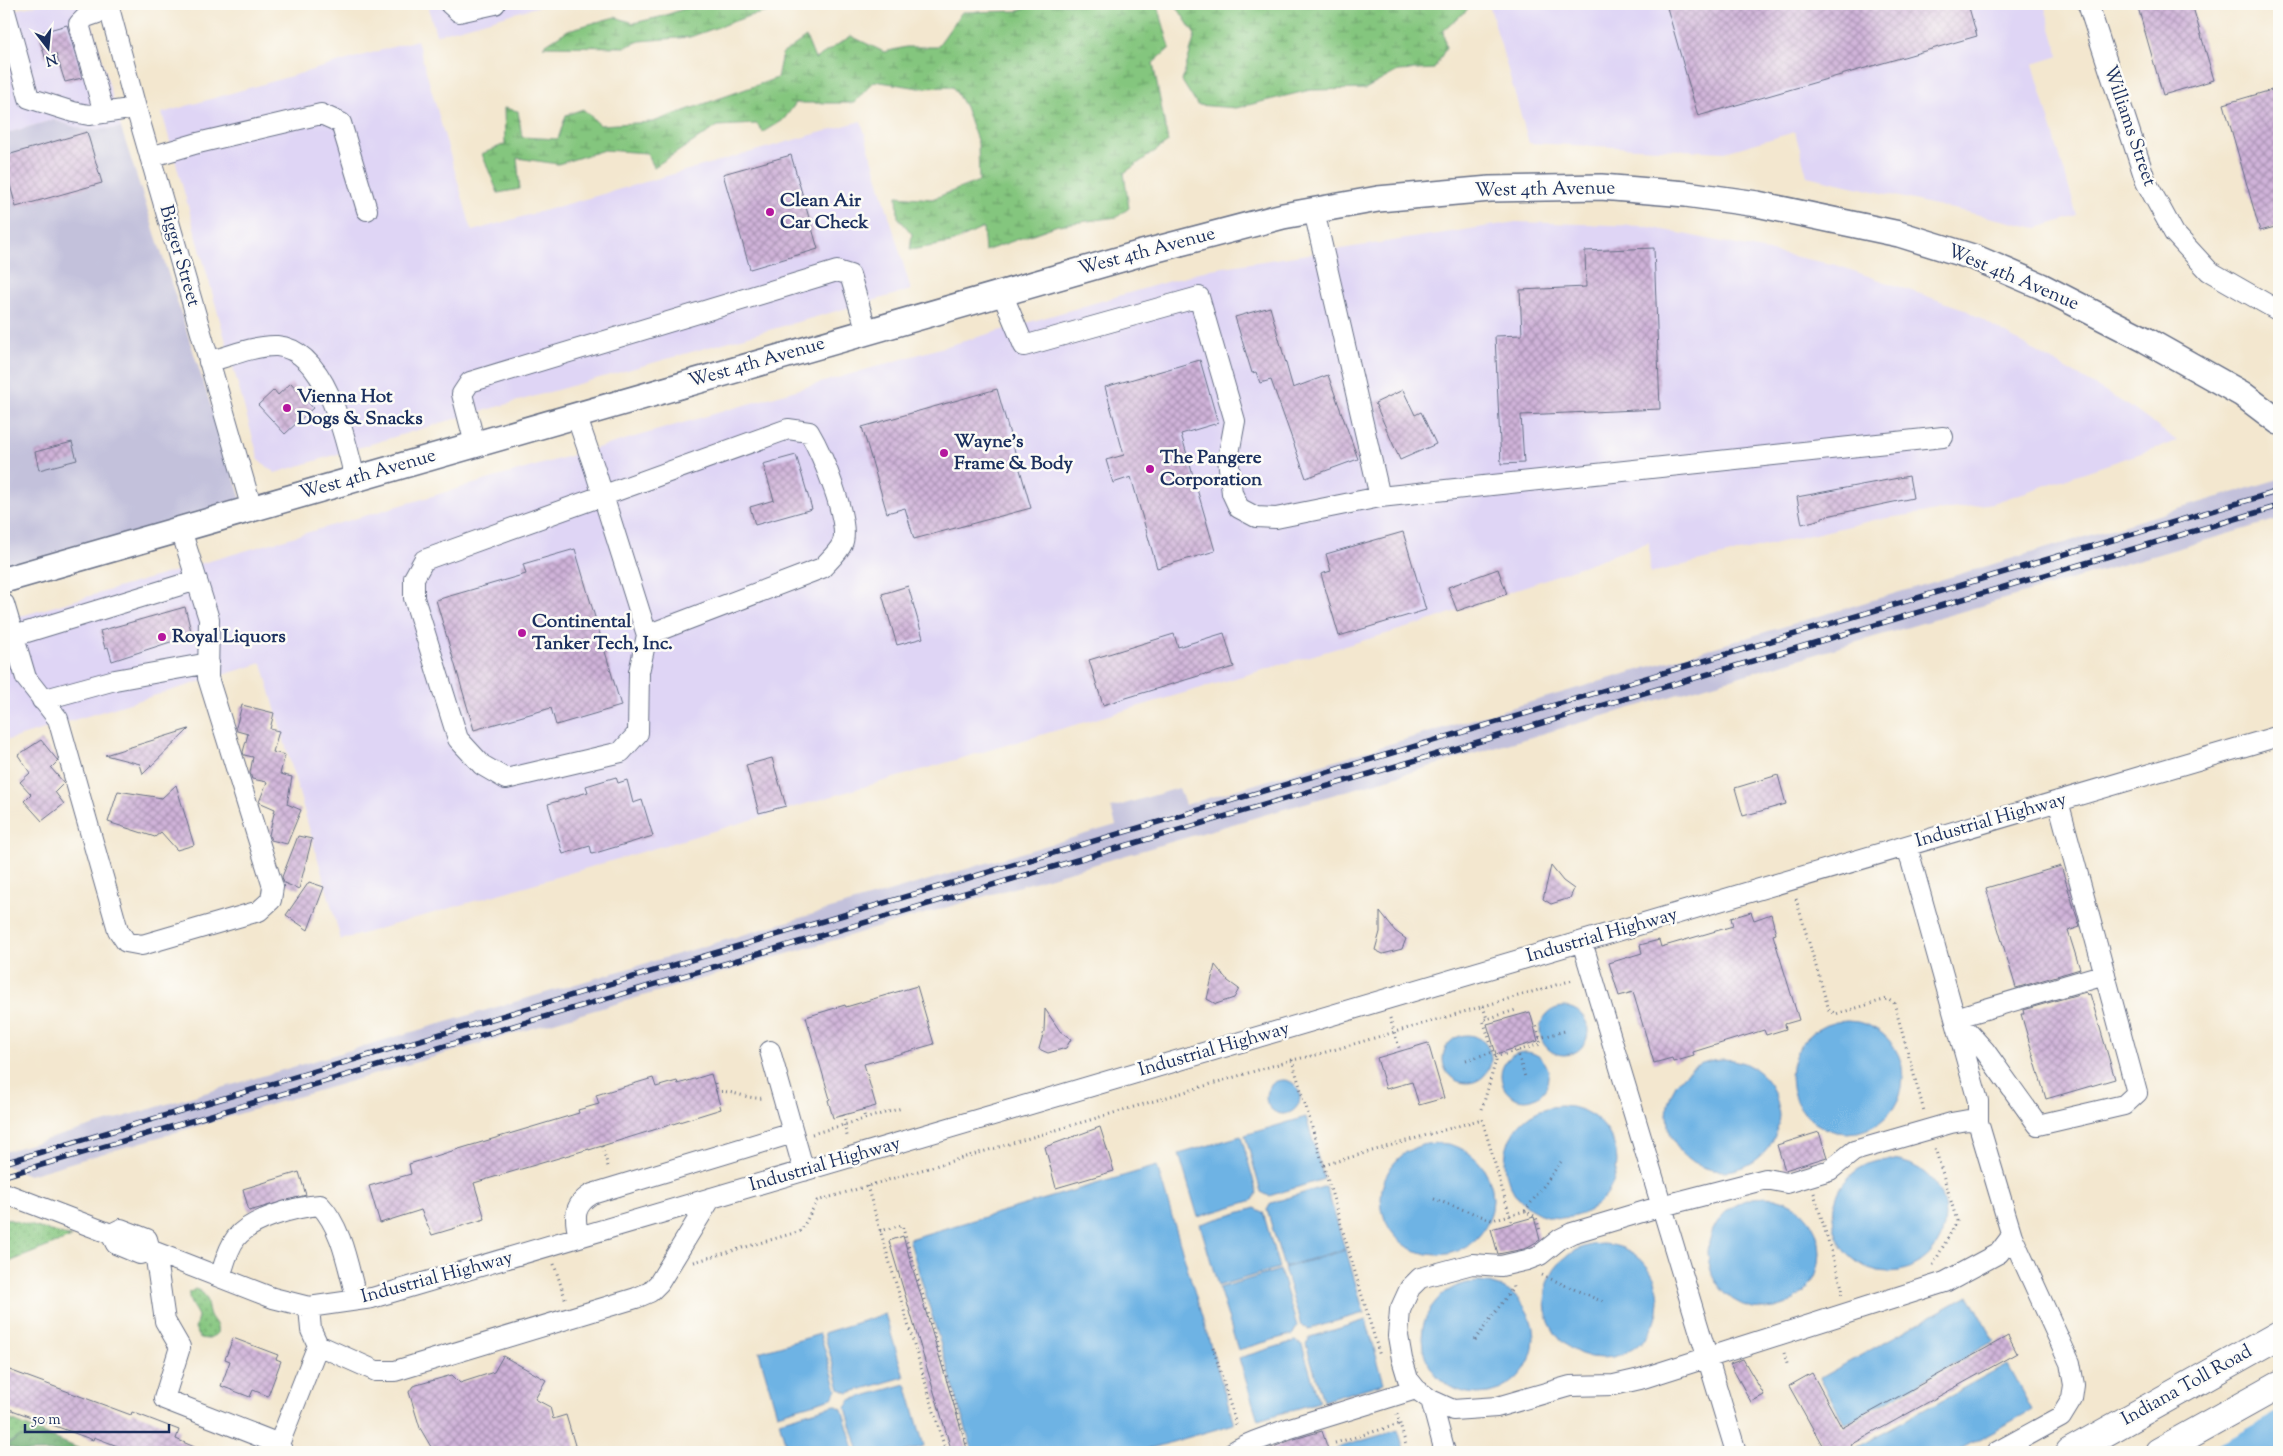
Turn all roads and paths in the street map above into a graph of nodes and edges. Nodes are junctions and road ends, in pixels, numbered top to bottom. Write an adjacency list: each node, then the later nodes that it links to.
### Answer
1 (450, 4): 2 (street)
2 (495, 4)
3 (2088, 4): 12 (street, Williams Street)
4 (108, 6): 6 (street, Bigger Street); 7 (street)
5 (4, 8): 7 (street)
6 (136, 108): 7 (street); 8 (street, Bigger Street)
7 (104, 113)
8 (150, 157): 9 (street); 14 (street, Bigger Street)
9 (367, 210)
10 (1314, 210): 11 (main road, West 4th Avenue); 16 (main road, West 4th Avenue); 21 (street)
11 (1002, 293): 13 (main road, West 4th Avenue); 21 (street)
12 (2279, 312)
13 (867, 332): 15 (main road, West 4th Avenue); 18 (street)
14 (209, 362): 19 (street); 22 (street, Bigger Street)
15 (576, 415): 18 (main road, West 4th Avenue); 20 (street)
16 (2279, 422)
17 (1943, 437): 21 (street)
18 (475, 444): 19 (main road, West 4th Avenue)
19 (355, 479): 22 (main road, West 4th Avenue)
20 (603, 495): 27 (street); 27 (street); 27 (street)
21 (1380, 497)
22 (252, 509): 23 (main road, West 4th Avenue)
23 (181, 530): 24 (main road, West 4th Avenue); 25 (street)
24 (4, 580)
25 (197, 580): 28 (street); 29 (street)
26 (4, 604): 28 (street)
27 (647, 635)
28 (14, 636): 30 (street)
29 (209, 663): 30 (street); 30 (street)
30 (42, 700)
31 (2279, 736): 32 (street, Industrial Highway)
32 (2058, 801): 33 (street, Industrial Highway); 37 (street)
33 (1907, 846): 35 (street, Industrial Highway); 41 (street)
34 (1786, 900): 64 (path)
35 (1582, 942): 36 (street); 38 (street, Industrial Highway)
36 (1591, 971): 39 (path); 74 (street)
37 (2105, 974): 41 (street); 41 (street)
38 (1385, 1000): 45 (path); 68 (street, Industrial Highway)
39 (1483, 1006): 42 (path); 45 (path)
40 (1516, 1010): 42 (path)
41 (1955, 1018): 62 (street)
42 (1487, 1019): 49 (path)
43 (1536, 1024): 46 (path)
44 (1565, 1031): 46 (path)
45 (1394, 1032): 48 (path); 52 (path)
46 (1540, 1038): 50 (path)
47 (770, 1051): 56 (street)
48 (1400, 1051)
49 (1492, 1052): 51 (path); 53 (path)
50 (1518, 1052): 51 (path); 54 (path)
51 (1495, 1057): 58 (path)
52 (1292, 1060): 67 (path); 70 (path)
53 (1466, 1060)
54 (1525, 1076)
55 (714, 1083): 56 (path)
56 (782, 1094): 65 (street)
57 (902, 1108): 61 (path)
58 (1482, 1109)
59 (863, 1110): 61 (path)
60 (843, 1116): 63 (path)
61 (865, 1119): 63 (path)
62 (1978, 1122): 64 (street); 79 (street)
63 (846, 1124): 65 (path)
64 (1930, 1129): 69 (street); 84 (path)
65 (794, 1136): 68 (street); 80 (street)
66 (1561, 1162): 75 (path)
67 (1324, 1165): 76 (path); 100 (path)
68 (804, 1171): 72 (street, Industrial Highway)
69 (1810, 1176): 74 (street); 89 (path)
70 (866, 1186): 78 (path); 85 (path)
71 (4, 1194): 82 (street, Industrial Highway)
72 (711, 1198): 80 (street, Industrial Highway); 85 (street)
73 (1434, 1198): 76 (path)
74 (1662, 1206): 83 (street); 99 (street)
75 (1526, 1210): 76 (path); 83 (path)
76 (1510, 1215): 77 (path)
77 (1512, 1223)
78 (880, 1231): 109 (path); 110 (path)
79 (2012, 1236): 95 (street); 115 (street)
80 (579, 1237): 81 (street, Industrial Highway)
81 (549, 1246): 90 (street, Industrial Highway); 93 (path)
82 (152, 1251): 86 (street, Industrial Highway); 108 (street)
83 (1546, 1251): 103 (street)
84 (1932, 1268)
85 (667, 1270): 93 (street)
86 (220, 1277): 90 (street); 92 (street, Industrial Highway)
87 (1549, 1280): 91 (path)
88 (1510, 1292): 96 (path)
89 (1840, 1296)
90 (357, 1300): 92 (street, Industrial Highway)
91 (1603, 1302)
92 (309, 1307): 97 (street)
93 (571, 1318): 97 (street)
94 (2279, 1335): 116 (highway, Indiana Toll Road)
95 (1778, 1336): 99 (street); 101 (path)
96 (1476, 1340)
97 (318, 1345): 108 (street)
98 (1213, 1347): 106 (path)
99 (1708, 1358): 103 (street); 114 (street)
100 (1381, 1360)
101 (1788, 1367)
102 (2279, 1385): 117 (highway)
103 (1424, 1395): 104 (street); 113 (street)
104 (1392, 1397): 105 (path); 111 (street)
105 (1400, 1424): 107 (path); 112 (path)
106 (1236, 1426)
107 (1335, 1444)
108 (281, 1448)
109 (946, 1452)
110 (969, 1452)
111 (1233, 1452)
112 (1408, 1452)
113 (1445, 1452)
114 (1736, 1452)
115 (1997, 1452)
116 (2070, 1452)
117 (2159, 1452)

